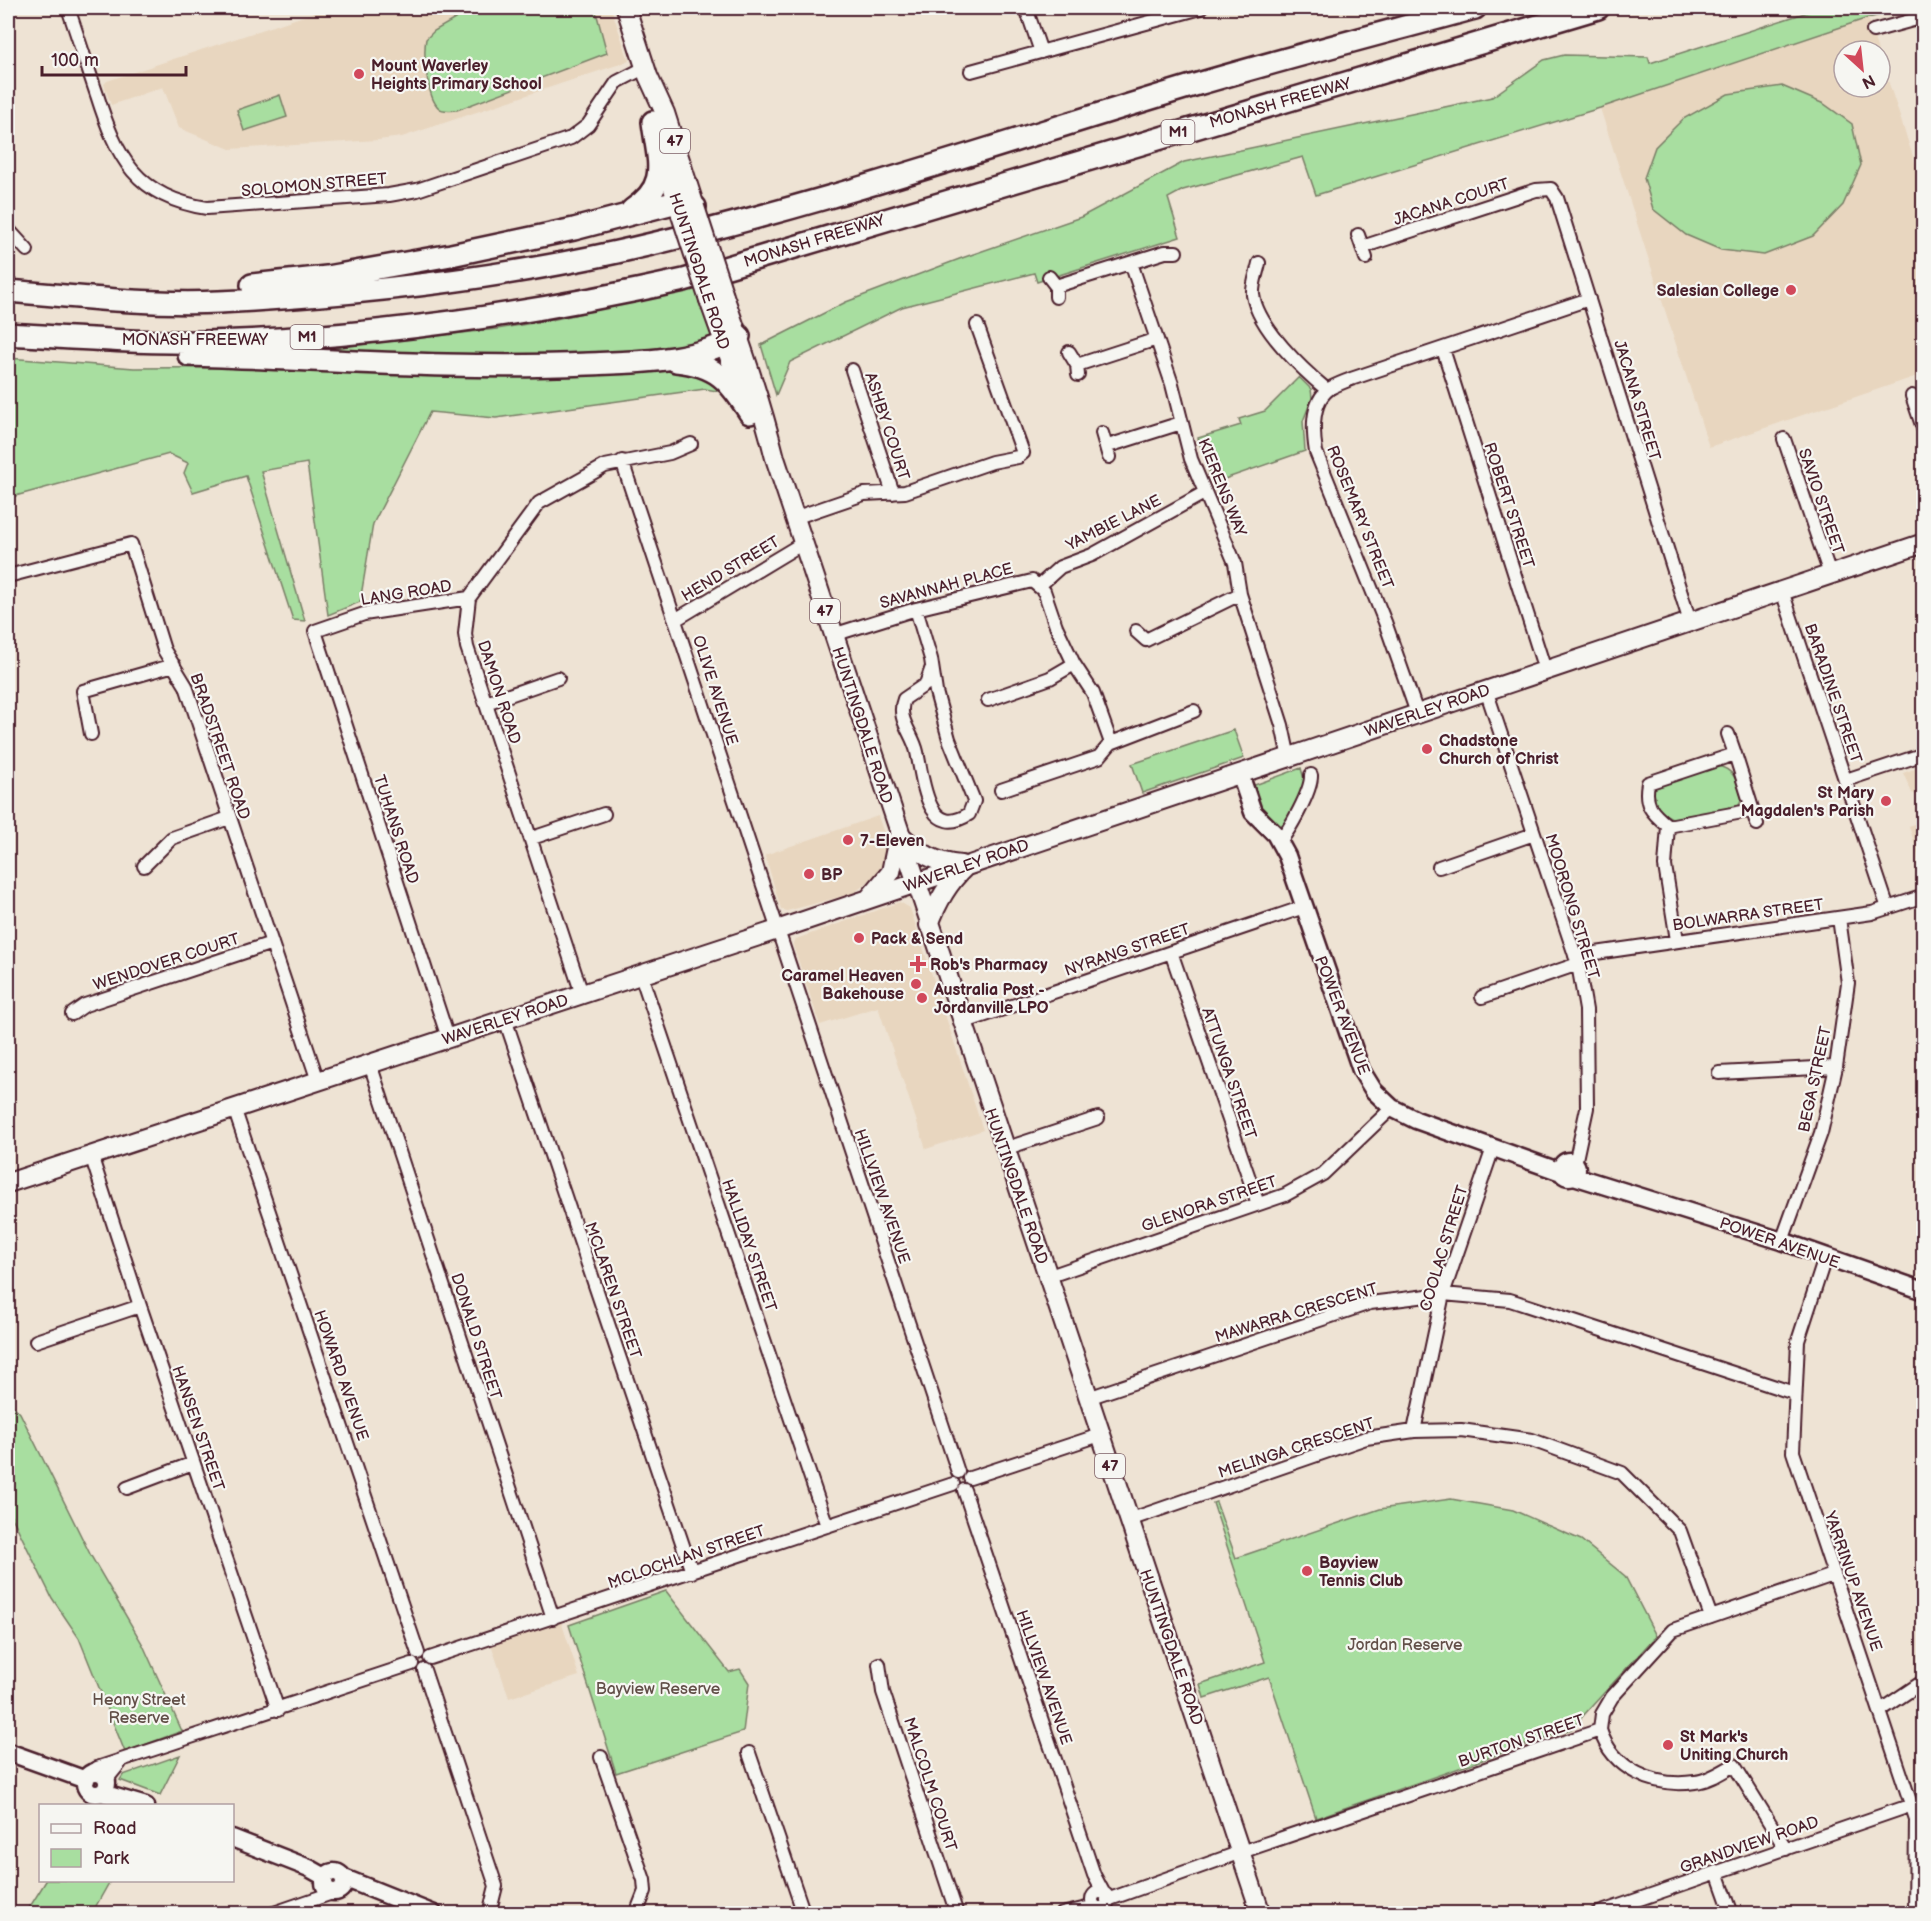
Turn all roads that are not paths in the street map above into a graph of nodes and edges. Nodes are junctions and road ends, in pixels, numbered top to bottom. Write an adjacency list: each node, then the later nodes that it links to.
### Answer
1 (68, 8): 12 (street, SOLOMON STREET)
2 (626, 8): 12 (main road, HUNTINGDALE ROAD / 47)
3 (1026, 8): 10 (street)
4 (1201, 8): 7 (street)
5 (1475, 8): 25 (highway, M1)
6 (1598, 8): 28 (highway, MONASH FREEWAY / M1)
7 (1180, 10): 10 (street)
8 (1923, 17): 9 (street)
9 (1873, 31)
10 (1041, 52): 11 (street)
11 (970, 71)
12 (647, 72): 13 (main road, HUNTINGDALE ROAD / 47); 15 (main road, HUNTINGDALE ROAD / 47)
13 (653, 122): 15 (main road, HUNTINGDALE ROAD / 47); 16 (highway)
14 (1551, 189): 18 (street, JACANA COURT); 26 (street, JACANA STREET)
15 (684, 207): 16 (highway); 30 (main road, HUNTINGDALE ROAD / 47, bridge)
16 (621, 217): 25 (highway)
17 (8, 229): 19 (street)
18 (1362, 246)
19 (27, 250)
20 (1176, 252): 21 (street)
21 (1131, 263): 23 (street); 29 (street, KIERENS WAY)
22 (1259, 263): 35 (street)
23 (1054, 287)
24 (8, 291): 25 (highway, M1)
25 (105, 299)
26 (1589, 300): 31 (street); 58 (street, JACANA STREET)
27 (977, 324): 45 (street)
28 (8, 337): 33 (highway)
29 (1157, 339): 32 (street); 38 (street, KIERENS WAY)
30 (731, 340): 33 (highway); 37 (main road, HUNTINGDALE ROAD / 47); 43 (main road, HUNTINGDALE ROAD / 47)
31 (1443, 349): 35 (street); 65 (street, ROBERT STREET)
32 (1069, 352)
33 (657, 359): 37 (highway)
34 (852, 370): 45 (street, ASHBY COURT)
35 (1327, 390): 71 (street, ROSEMARY STREET)
36 (1912, 396): 39 (street)
37 (750, 413): 43 (main road, HUNTINGDALE ROAD / 47)
38 (1181, 423): 40 (street); 46 (street, KIERENS WAY)
39 (1923, 431)
40 (1102, 433)
41 (1784, 439): 50 (street, SAVIO STREET)
42 (691, 444): 44 (street)
43 (774, 458): 47 (main road, HUNTINGDALE ROAD / 47)
44 (622, 461): 55 (street); 57 (street, OLIVE AVENUE)
45 (893, 493): 47 (street)
46 (1204, 493): 52 (street, YAMBIE LANE); 54 (street, KIERENS WAY)
47 (794, 518): 48 (main road, HUNTINGDALE ROAD / 47)
48 (803, 543): 57 (street, HEND STREET); 61 (main road, HUNTINGDALE ROAD / 47)
49 (1923, 543): 50 (main road, WAVERLEY ROAD)
50 (1830, 574): 53 (main road, WAVERLEY ROAD)
51 (8, 576): 63 (street, BRADSTREET ROAD)
52 (1040, 585): 56 (street, SAVANNAH PLACE); 62 (street)
53 (1782, 591): 58 (main road, WAVERLEY ROAD); 80 (street, BARADINE STREET)
54 (1240, 594): 60 (street); 77 (street, KIERENS WAY)
55 (469, 598): 59 (street, LANG ROAD); 69 (street, DAMON ROAD)
56 (916, 609): 61 (street, SAVANNAH PLACE); 64 (street)
57 (675, 620): 101 (street, OLIVE AVENUE)
58 (1690, 621): 65 (main road, WAVERLEY ROAD)
59 (315, 631): 112 (street, TUHANS ROAD)
60 (1136, 631)
61 (833, 635): 87 (main road, HUNTINGDALE ROAD / 47)
62 (1074, 664): 68 (street); 74 (street)
63 (174, 665): 72 (street); 84 (street, BRADSTREET ROAD)
64 (932, 667): 64 (street)
65 (1545, 670): 67 (main road, WAVERLEY ROAD)
66 (558, 678): 69 (street)
67 (1486, 690): 71 (main road, WAVERLEY ROAD); 88 (street, MOORONG STREET)
68 (988, 700)
69 (486, 703): 89 (street, DAMON ROAD)
70 (1194, 711): 74 (street)
71 (1418, 713): 77 (main road, WAVERLEY ROAD)
72 (91, 734)
73 (1728, 734): 75 (street)
74 (1111, 742): 81 (street)
75 (1735, 754): 82 (street); 86 (street)
76 (1923, 754): 80 (street)
77 (1292, 756): 79 (main road, WAVERLEY ROAD)
78 (1311, 775): 90 (street)
79 (1235, 776): 90 (street, POWER AVENUE); 91 (main road, WAVERLEY ROAD)
80 (1846, 780): 98 (street, BARADINE STREET)
81 (1001, 791)
82 (1753, 810): 85 (street); 86 (street)
83 (604, 814): 89 (street)
84 (229, 818): 92 (street); 103 (street, BRADSTREET ROAD)
85 (1757, 824)
86 (1668, 826): 102 (street)
87 (898, 833): 91 (main road); 94 (main road, HUNTINGDALE ROAD / 47); 96 (main road)
88 (1534, 834): 93 (street); 105 (street, MOORONG STREET)
89 (532, 838): 107 (street, DAMON ROAD)
90 (1278, 843): 97 (street, POWER AVENUE)
91 (966, 865): 94 (main road, WAVERLEY ROAD); 100 (main road)
92 (144, 866)
93 (1439, 867)
94 (915, 883): 96 (main road, WAVERLEY ROAD); 100 (main road, HUNTINGDALE ROAD / 47)
95 (1923, 896): 98 (street, BOLWARRA STREET)
96 (868, 898): 101 (main road, WAVERLEY ROAD)
97 (1304, 908): 104 (street, NYRANG STREET); 118 (street, POWER AVENUE)
98 (1888, 908): 99 (street, BOLWARRA STREET)
99 (1839, 918): 102 (street, BOLWARRA STREET); 114 (street, BEGA STREET)
100 (929, 926): 111 (main road, HUNTINGDALE ROAD / 47)
101 (777, 930): 106 (main road, WAVERLEY ROAD); 138 (street, HILLVIEW AVENUE)
102 (1677, 940): 105 (street, BOLWARRA STREET)
103 (272, 943): 109 (street, WENDOVER COURT); 116 (street, BRADSTREET ROAD)
104 (1171, 952): 111 (street, NYRANG STREET); 125 (street, ATTUNGA STREET)
105 (1576, 960): 108 (street, BOLWARRA STREET); 123 (street, MOORONG STREET)
106 (641, 975): 107 (main road, WAVERLEY ROAD); 142 (street, HALLIDAY STREET)
107 (582, 994): 110 (main road, WAVERLEY ROAD)
108 (1482, 997)
109 (72, 1014)
110 (505, 1019): 112 (main road, WAVERLEY ROAD); 143 (street, MCLAREN STREET)
111 (962, 1023): 121 (main road, HUNTINGDALE ROAD / 47)
112 (447, 1038): 113 (main road, WAVERLEY ROAD)
113 (370, 1064): 116 (main road, WAVERLEY ROAD); 146 (street, DONALD STREET)
114 (1836, 1067): 115 (street); 126 (street, BEGA STREET)
115 (1719, 1073)
116 (318, 1081): 117 (main road, WAVERLEY ROAD)
117 (234, 1108): 122 (main road, WAVERLEY ROAD); 147 (street, HOWARD AVENUE)
118 (1392, 1108): 120 (street, POWER AVENUE); 125 (street, GLENORA STREET)
119 (1098, 1118): 121 (street)
120 (1493, 1148): 123 (street, POWER AVENUE); 130 (street, COOLAC STREET)
121 (1004, 1149): 128 (main road, HUNTINGDALE ROAD / 47)
122 (91, 1155): 124 (main road, WAVERLEY ROAD); 131 (street, HANSEN STREET)
123 (1570, 1167): 126 (street, POWER AVENUE)
124 (8, 1183)
125 (1258, 1204): 128 (street, GLENORA STREET)
126 (1782, 1241): 127 (street, POWER AVENUE)
127 (1826, 1258): 129 (street, POWER AVENUE); 133 (street, YARRINUP AVENUE)
128 (1047, 1277): 134 (main road, HUNTINGDALE ROAD / 47)
129 (1923, 1292)
130 (1443, 1294): 133 (street, MAWARRA CRESCENT); 134 (street, MAWARRA CRESCENT); 135 (street, COOLAC STREET)
131 (140, 1306): 132 (street); 137 (street, HANSEN STREET)
132 (36, 1341)
133 (1794, 1393): 144 (street, YARRINUP AVENUE)
134 (1088, 1398): 136 (main road, HUNTINGDALE ROAD / 47)
135 (1414, 1431): 141 (street, MELINGA CRESCENT); 145 (street, MELINGA CRESCENT)
136 (1100, 1434): 139 (street); 141 (main road, HUNTINGDALE ROAD / 47)
137 (193, 1463): 140 (street); 150 (street, HANSEN STREET)
138 (955, 1478): 139 (street); 142 (street, MCLOCHLAN STREET)
139 (967, 1484): 165 (street, HILLVIEW AVENUE)
140 (127, 1488)
141 (1129, 1520): 162 (main road, HUNTINGDALE ROAD / 47)
142 (827, 1526): 143 (street, MCLOCHLAN STREET)
143 (692, 1572): 146 (street, MCLOCHLAN STREET)
144 (1833, 1575): 145 (street, BURTON STREET); 151 (street, YARRINUP AVENUE)
145 (1711, 1617): 152 (street, BURTON STREET)
146 (553, 1618): 147 (street, MCLOCHLAN STREET)
147 (420, 1658): 150 (street, MCLOCHLAN STREET); 168 (street)
148 (879, 1664): 171 (street, MALCOLM COURT)
149 (1923, 1681): 151 (street)
150 (278, 1710): 156 (street, MCLOCHLAN STREET)
151 (1881, 1710): 158 (street, YARRINUP AVENUE)
152 (1600, 1730): 161 (street); 162 (street, BURTON STREET)
153 (8, 1752): 156 (street)
154 (749, 1753): 170 (street)
155 (601, 1757): 169 (street)
156 (99, 1782): 157 (street)
157 (141, 1804)
158 (1912, 1805): 160 (street, YARRINUP AVENUE); 161 (street, GRANDVIEW ROAD)
159 (234, 1839): 164 (street)
160 (1920, 1843): 176 (street, YARRINUP AVENUE)
161 (1786, 1849): 163 (street, GRANDVIEW ROAD)
162 (1240, 1852): 165 (street, BURTON STREET); 173 (main road, HUNTINGDALE ROAD / 47)
163 (1717, 1872): 174 (street, GRANDVIEW ROAD); 175 (street)
164 (334, 1884): 166 (street); 167 (street)
165 (1101, 1903): 172 (street, BURTON STREET)
166 (271, 1914)
167 (434, 1914)
168 (489, 1914)
169 (636, 1914)
170 (804, 1914)
171 (957, 1914)
172 (1062, 1914)
173 (1261, 1914)
174 (1596, 1914)
175 (1732, 1914)
176 (1915, 1914)

